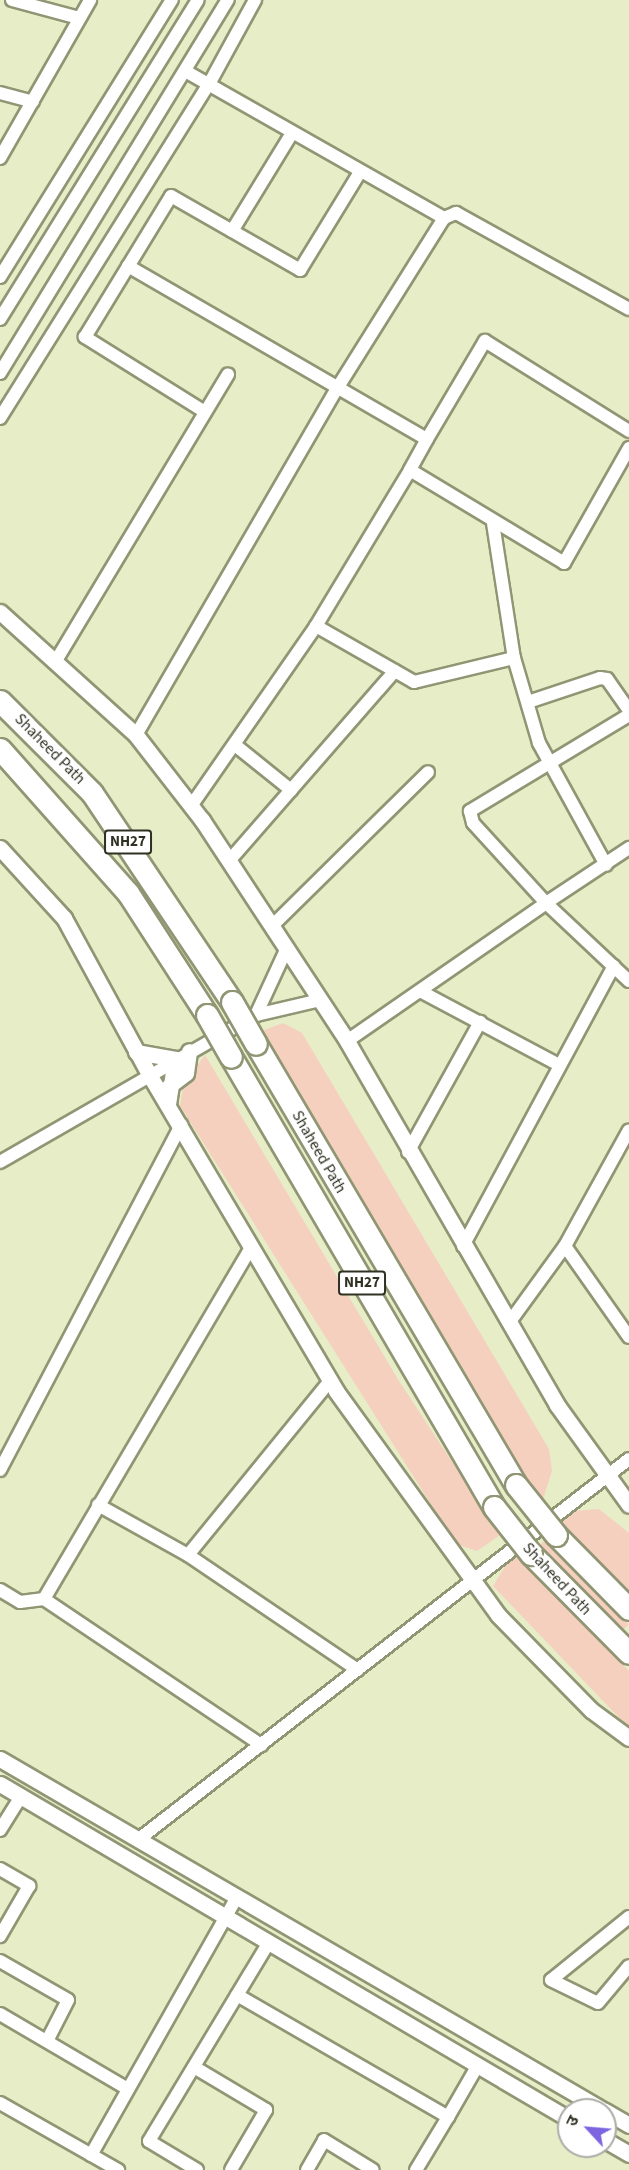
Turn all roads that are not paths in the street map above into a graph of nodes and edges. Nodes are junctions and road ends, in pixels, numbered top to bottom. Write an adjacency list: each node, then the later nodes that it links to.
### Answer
1 (12, 0): 7 (street)
2 (90, 0): 7 (street)
3 (172, 0): 18 (street)
4 (198, 0): 20 (street)
5 (228, 0): 8 (street)
6 (255, 0): 9 (street)
7 (79, 18): 11 (street)
8 (187, 72): 9 (street); 21 (street)
9 (209, 84): 12 (street); 25 (street)
10 (0, 93): 11 (street)
11 (33, 102): 13 (street)
12 (292, 133): 14 (street); 16 (street)
13 (0, 158)
14 (360, 172): 15 (street); 16 (street)
15 (444, 218): 19 (street); 23 (street)
16 (232, 231): 17 (street)
17 (128, 266): 23 (street); 24 (street)
18 (0, 277)
19 (629, 309)
20 (0, 319)
21 (0, 373)
22 (228, 374): 24 (street)
23 (338, 387): 27 (street); 40 (street)
24 (205, 412): 34 (street)
25 (0, 418)
26 (629, 431): 27 (street)
27 (427, 438): 29 (street)
28 (629, 448): 30 (street)
29 (410, 471): 30 (street); 32 (street)
30 (493, 523): 33 (street)
31 (0, 612): 34 (street)
32 (316, 626): 35 (street); 41 (street)
33 (514, 658): 35 (street); 37 (street)
34 (57, 659): 40 (street)
35 (395, 671): 45 (street)
36 (0, 701): 89 (highway, Shaheed Path / NH27, bridge)
37 (528, 702): 38 (street); 43 (street)
38 (629, 710)
39 (629, 715): 43 (street)
40 (136, 735): 46 (street)
41 (235, 745): 45 (street); 46 (street)
42 (0, 749): 90 (highway, Shaheed Path / NH27, bridge)
43 (551, 766): 50 (street); 51 (street)
44 (428, 772): 52 (street)
45 (291, 790): 49 (street)
46 (191, 806): 49 (street)
47 (0, 848): 62 (street)
48 (629, 848): 50 (street)
49 (229, 861): 52 (street)
50 (606, 865): 51 (street)
51 (546, 903): 54 (street); 56 (street)
52 (272, 926): 53 (street)
53 (287, 948): 57 (street); 58 (street)
54 (614, 966): 55 (street); 64 (street)
55 (629, 981)
56 (420, 991): 59 (street); 60 (street)
57 (320, 1000): 58 (street); 60 (street)
58 (256, 1015): 61 (street)
59 (480, 1022): 64 (street); 70 (street)
60 (347, 1041): 70 (street)
61 (189, 1051): 63 (street); 66 (street)
62 (136, 1052): 63 (street); 65 (street)
63 (175, 1059): 65 (street); 66 (street)
64 (559, 1065): 72 (street)
65 (150, 1076): 67 (street); 71 (street)
66 (169, 1086): 67 (street)
67 (168, 1104): 68 (street)
68 (181, 1125): 74 (street); 81 (street)
69 (627, 1138): 73 (street)
70 (408, 1152): 72 (street)
71 (0, 1162)
72 (463, 1246): 76 (street)
73 (565, 1246): 76 (street); 77 (street)
74 (251, 1247): 79 (street); 83 (street)
75 (629, 1315): 77 (street)
76 (509, 1323): 82 (street)
77 (621, 1327): 78 (street)
78 (629, 1337)
79 (330, 1381): 85 (street); 86 (street)
80 (629, 1459): 82 (street)
81 (0, 1470)
82 (606, 1479): 84 (street); 86 (street)
83 (98, 1505): 85 (street); 88 (street)
84 (629, 1505)
85 (188, 1556): 91 (street)
86 (473, 1581): 91 (street); 92 (street)
87 (0, 1590): 88 (street)
88 (44, 1599): 93 (street)
89 (629, 1609)
90 (629, 1653)
91 (358, 1670): 93 (street)
92 (629, 1738)
93 (261, 1745): 98 (street)
94 (0, 1759): 98 (street)
95 (0, 1784): 96 (street)
96 (21, 1796): 97 (street); 101 (street)
97 (0, 1830)
98 (139, 1839): 100 (street)
99 (0, 1869): 103 (street)
100 (237, 1897): 101 (street); 113 (street)
101 (226, 1917): 104 (street); 112 (street)
102 (629, 1917): 106 (street)
103 (0, 1936)
104 (269, 1942): 107 (street); 110 (street)
105 (0, 1961): 109 (street)
106 (629, 1966)
107 (237, 1995): 111 (street); 116 (street)
108 (0, 2014): 109 (street)
109 (47, 2041): 112 (street)
110 (478, 2065): 115 (street); 116 (street)
111 (194, 2067): 119 (street); 120 (street)
112 (128, 2089): 117 (street)
113 (583, 2098)
114 (0, 2103): 117 (street)
115 (557, 2112)
116 (448, 2117): 123 (street)
117 (91, 2154): 118 (street)
118 (118, 2170)
119 (197, 2170)
120 (231, 2170)
121 (307, 2170): 122 (street)
122 (373, 2170)
123 (416, 2170)

